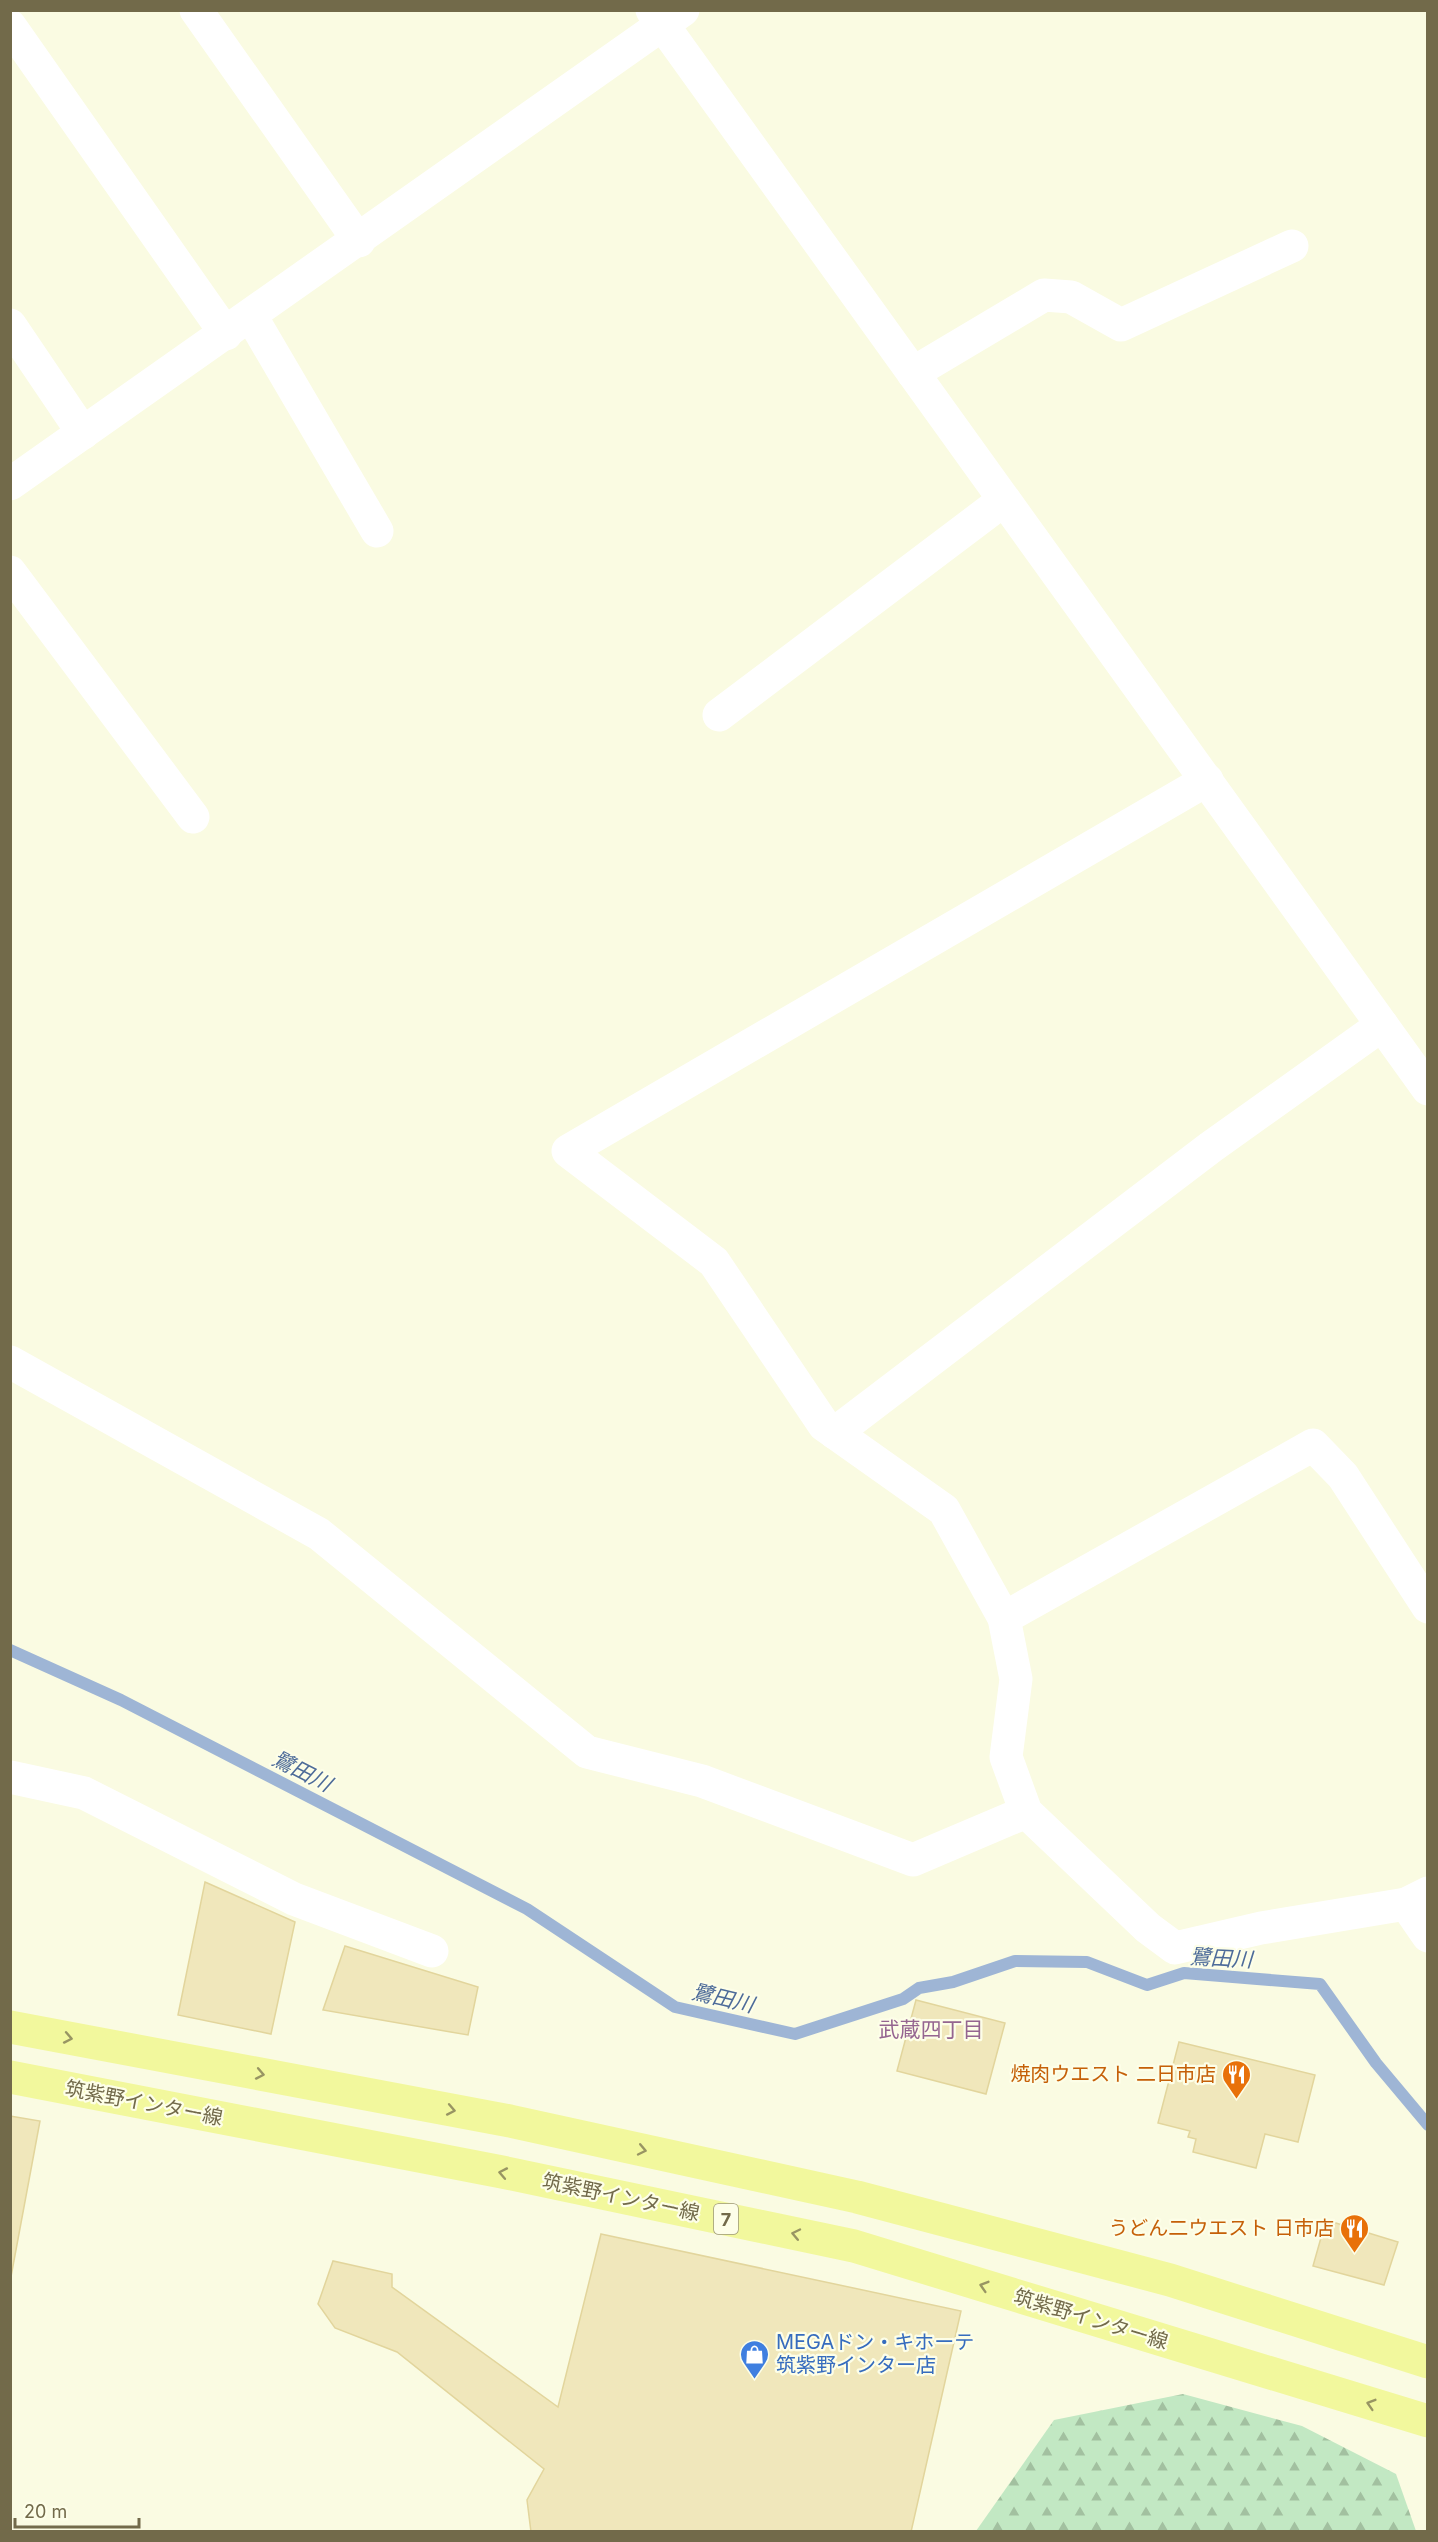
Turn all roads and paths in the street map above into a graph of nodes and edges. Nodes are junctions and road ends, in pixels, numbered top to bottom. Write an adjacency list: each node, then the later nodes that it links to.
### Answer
1 (196, 10): 4 (street)
2 (666, 15): 4 (street); 8 (street)
3 (10, 26): 7 (street)
4 (359, 241): 7 (street)
5 (1292, 246): 8 (street)
6 (10, 325): 9 (street)
7 (239, 325): 9 (street); 12 (street)
8 (913, 373): 11 (street)
9 (83, 433): 10 (street)
10 (10, 484)
11 (1004, 500): 14 (street); 15 (street)
12 (377, 531)
13 (10, 572): 16 (street)
14 (719, 715)
15 (1207, 780): 17 (street); 20 (street)
16 (193, 817)
17 (1382, 1025): 18 (street); 20 (street)
18 (1428, 1089)
19 (10, 1362): 24 (street)
20 (835, 1433): 22 (street)
21 (1428, 1607): 22 (street)
22 (1004, 1618): 24 (street)
23 (10, 1776): 27 (street)
24 (1026, 1812): 25 (street)
25 (1417, 1898): 26 (street)
26 (1428, 1936)
27 (432, 1951)
28 (10, 2028): 30 (main road, one-way to 30)
29 (10, 2077): 31 (main road, 筑紫野インター線 / 7, one-way to 29)
30 (1428, 2362)
31 (1428, 2421)

